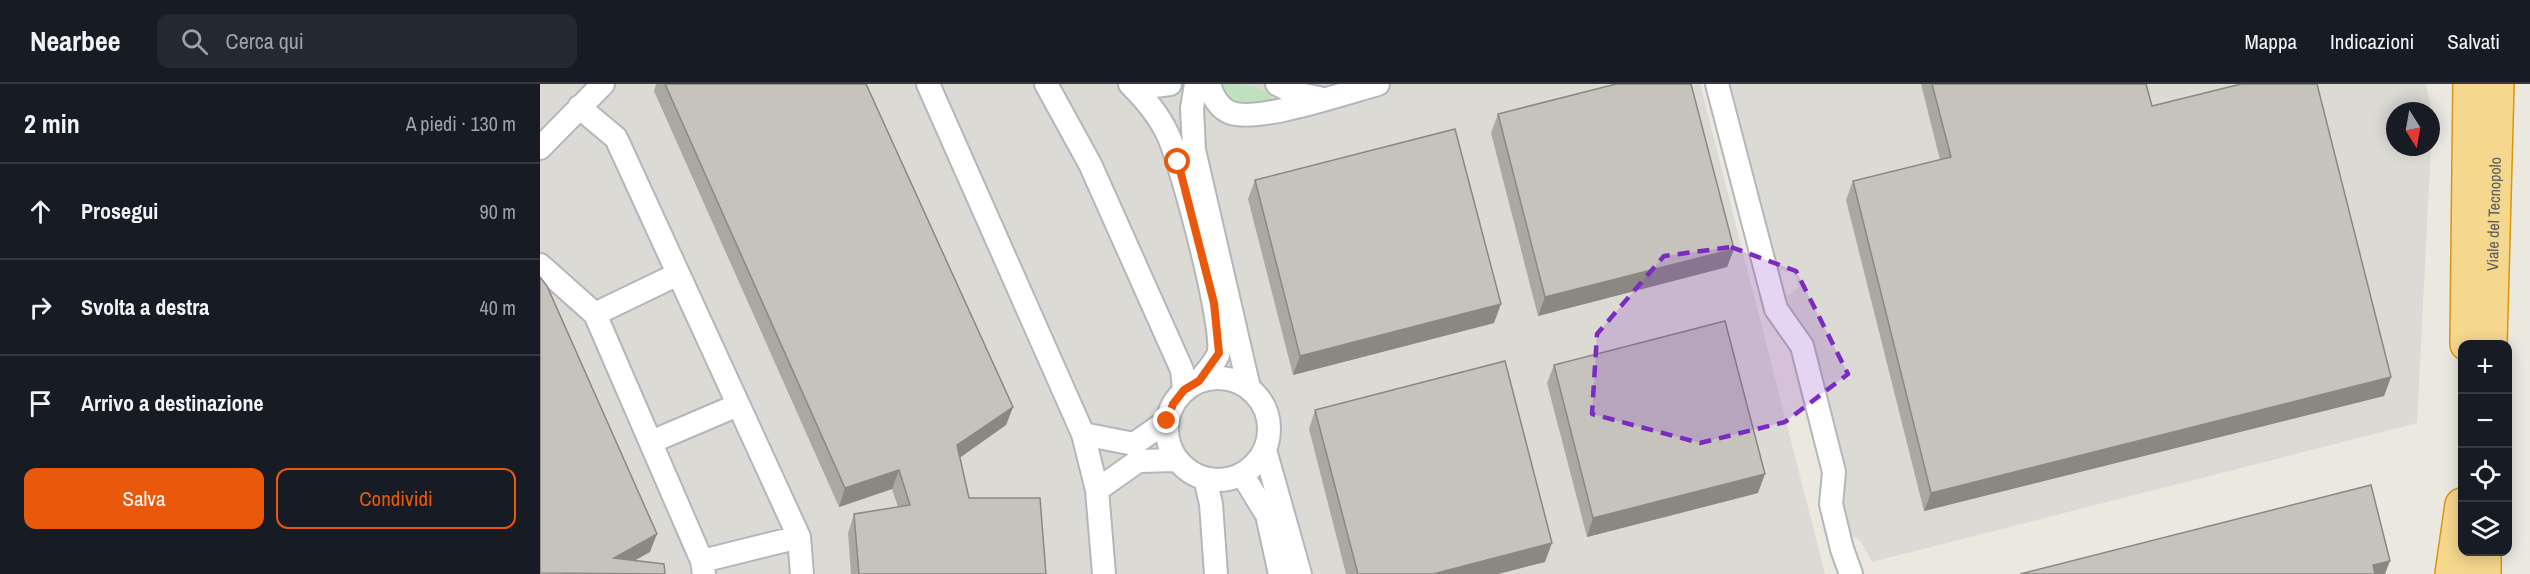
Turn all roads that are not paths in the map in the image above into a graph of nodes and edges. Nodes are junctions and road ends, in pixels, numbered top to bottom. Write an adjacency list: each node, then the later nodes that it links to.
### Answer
1 (603, 84): 14 (lane)
2 (928, 84): 25 (lane)
3 (1046, 84): 21 (lane)
4 (1131, 84): 5 (lane); 21 (lane)
5 (1170, 84)
6 (1196, 84): 22 (lane)
7 (1209, 84): 13 (lane)
8 (1277, 84): 13 (lane)
9 (1378, 84): 13 (lane)
10 (1718, 84): 42 (lane)
11 (2470, 84): 19 (highway, Viale del Tecnopolo)
12 (2497, 84): 20 (highway, Viale del Tecnopolo)
13 (1324, 98)
14 (579, 107): 15 (lane); 17 (lane)
15 (540, 148)
16 (540, 266): 18 (lane)
17 (678, 274): 18 (lane); 23 (lane)
18 (595, 314): 26 (lane)
19 (2467, 340)
20 (2490, 340)
21 (1192, 386): 22 (lane); 24 (lane)
22 (1249, 388): 27 (lane)
23 (738, 405): 26 (lane); 33 (lane)
24 (1167, 421): 25 (lane); 28 (lane)
25 (1083, 434): 31 (lane)
26 (651, 442): 36 (lane)
27 (1265, 450): 29 (lane); 41 (lane)
28 (1177, 460): 30 (lane); 31 (lane)
29 (1242, 474): 30 (lane); 40 (lane)
30 (1205, 478): 39 (lane)
31 (1097, 490): 38 (lane)
32 (2458, 536): 43 (highway)
33 (799, 537): 36 (lane); 37 (lane)
34 (2466, 556): 44 (highway)
35 (2484, 556): 45 (highway)
36 (703, 567)
37 (802, 574)
38 (1104, 574)
39 (1216, 574)
40 (1280, 574)
41 (1299, 574)
42 (1851, 574)
43 (2452, 574)
44 (2467, 574)
45 (2484, 574)

